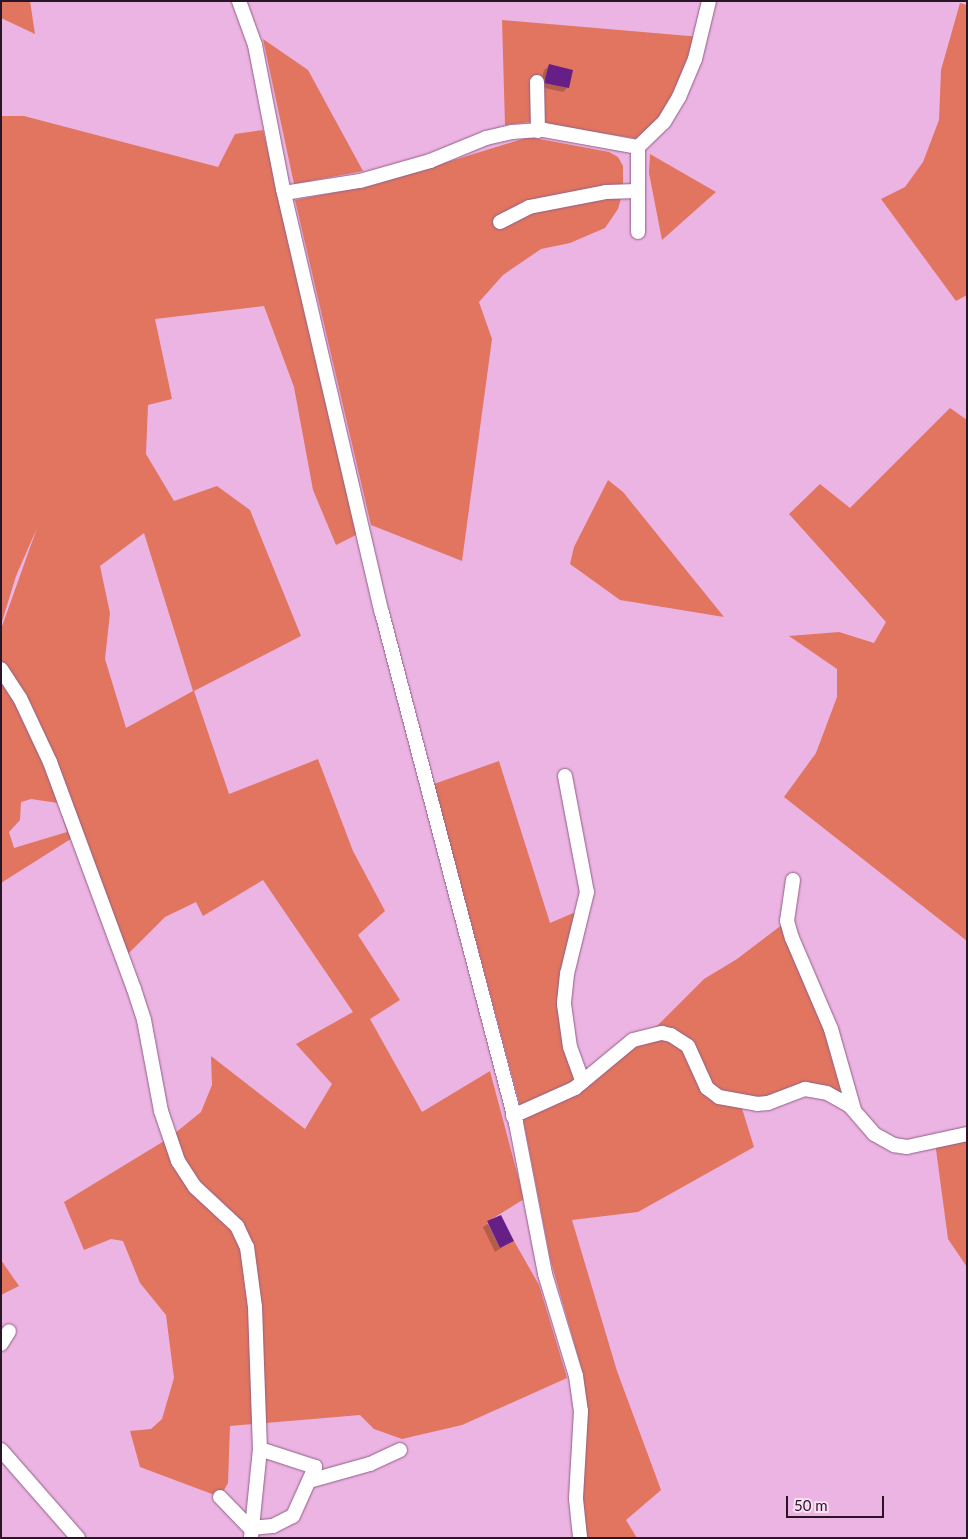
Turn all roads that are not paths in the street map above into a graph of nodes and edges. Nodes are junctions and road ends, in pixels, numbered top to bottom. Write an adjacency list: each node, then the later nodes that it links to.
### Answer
1 (239, 1): 7 (street)
2 (709, 1): 5 (street)
3 (537, 82): 4 (street)
4 (538, 130): 5 (street); 7 (street)
5 (638, 147): 6 (street)
6 (638, 191): 8 (street); 9 (street)
7 (284, 193): 15 (street)
8 (500, 222)
9 (638, 232)
10 (1, 669): 19 (street)
11 (565, 776): 13 (street)
12 (793, 880): 14 (street)
13 (582, 1082): 14 (street); 15 (street)
14 (855, 1112): 16 (street)
15 (513, 1116): 28 (street)
16 (967, 1134)
17 (9, 1331): 18 (street)
18 (1, 1344)
19 (260, 1449): 24 (street); 26 (street)
20 (1, 1450): 23 (street)
21 (400, 1450): 24 (street)
22 (1, 1469): 23 (street)
23 (17, 1471): 27 (street)
24 (309, 1481): 26 (street)
25 (220, 1497): 26 (street)
26 (250, 1533)
27 (78, 1538)
28 (580, 1538)

